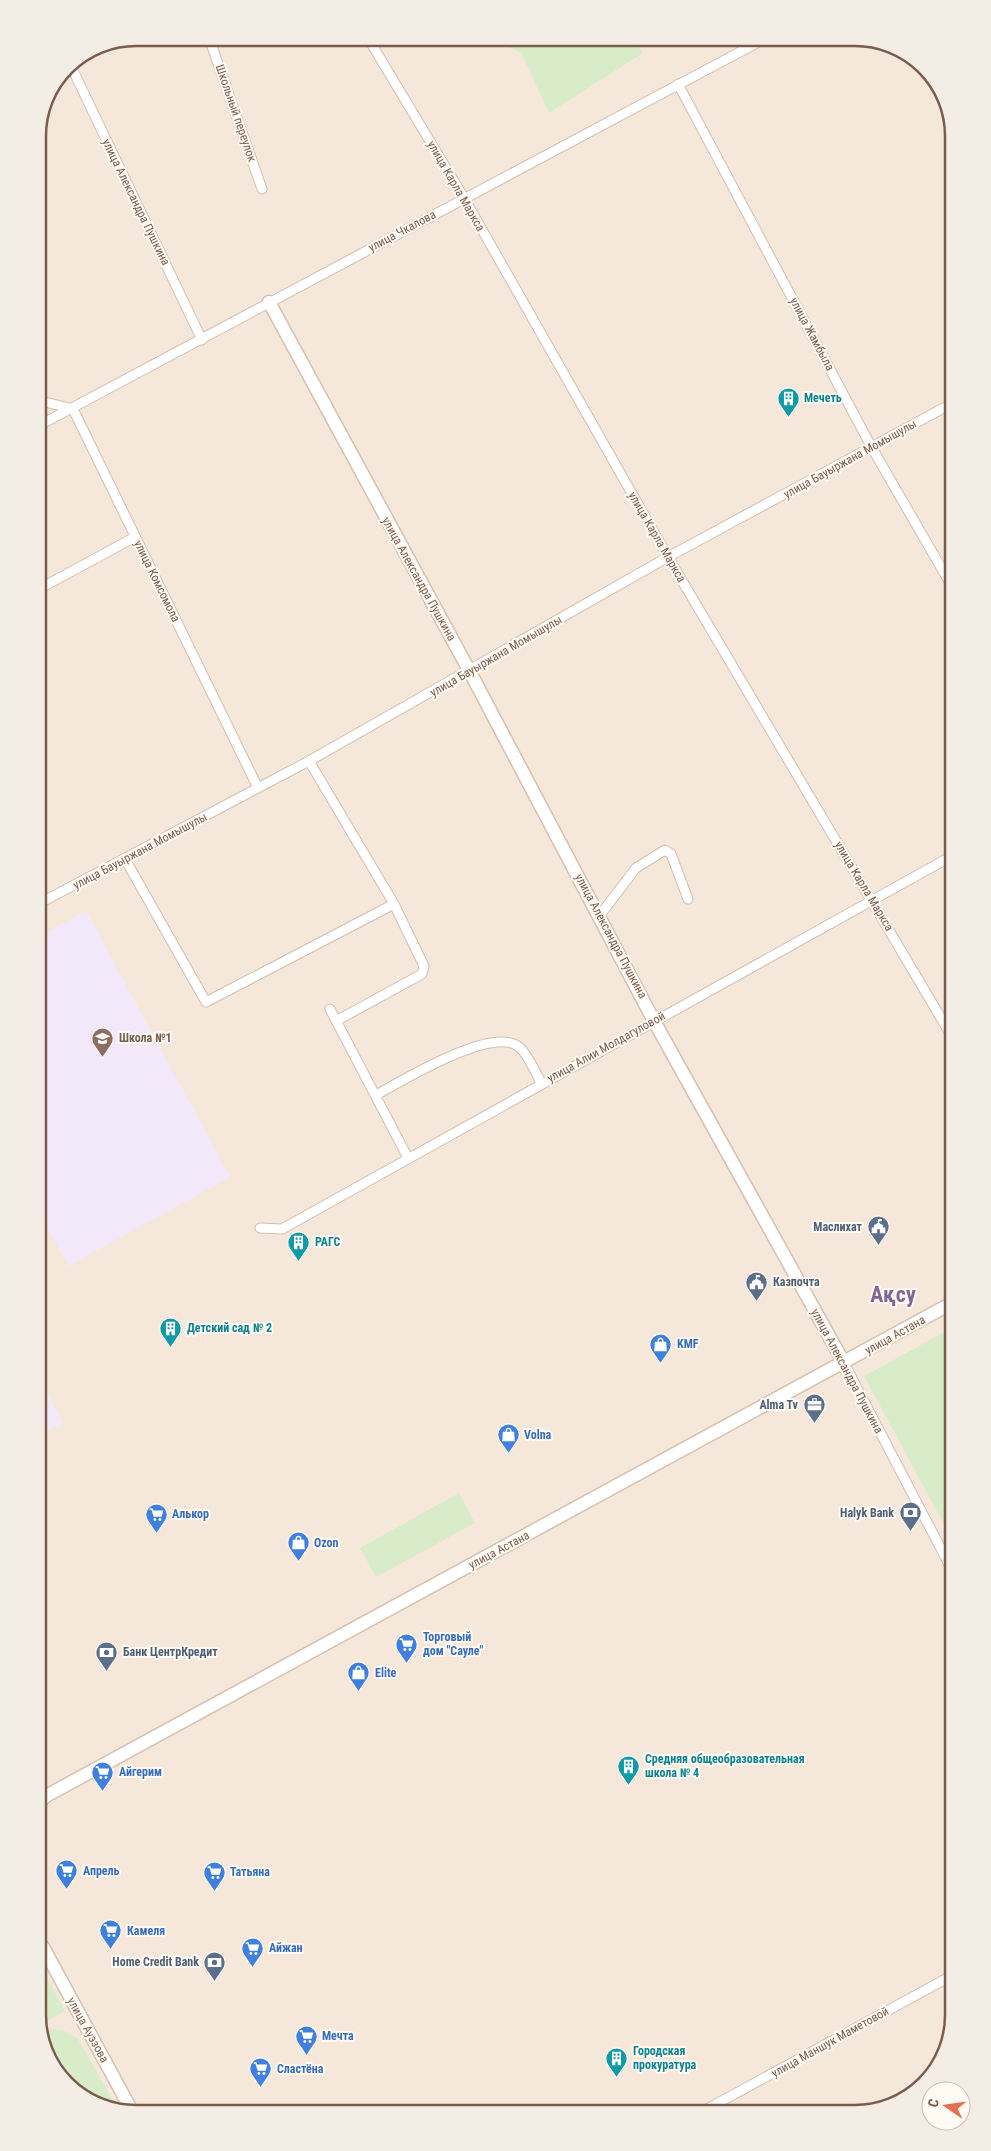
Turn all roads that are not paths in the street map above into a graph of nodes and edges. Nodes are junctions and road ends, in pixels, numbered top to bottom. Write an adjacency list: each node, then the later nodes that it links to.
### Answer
1 (212, 46): 6 (street, Школьный переулок)
2 (373, 46): 7 (street, улица Карла Маркса)
3 (751, 46): 5 (street, улица Чкалова)
4 (74, 72): 9 (street, улица Александра Пушкина)
5 (678, 84): 7 (street, улица Чкалова); 14 (street, улица Жамбыла)
6 (262, 189)
7 (464, 198): 8 (street, улица Чкалова); 16 (street, улица Карла Маркса)
8 (269, 302): 9 (street, улица Чкалова); 19 (street, улица Александра Пушкина)
9 (202, 340): 12 (street, улица Чкалова)
10 (46, 402): 12 (street)
11 (945, 407): 14 (street, улица Бауыржана Момышулы)
12 (73, 409): 13 (street, улица Чкалова); 15 (street, улица Комсомола)
13 (46, 422)
14 (872, 448): 16 (street, улица Бауыржана Момышулы); 17 (street, улица Жамбыла)
15 (135, 537): 18 (street); 21 (street, улица Комсомола)
16 (668, 558): 19 (street, улица Бауыржана Момышулы); 25 (street, улица Карла Маркса)
17 (945, 573)
18 (46, 585)
19 (470, 672): 20 (street, улица Бауыржана Момышулы); 28 (street, улица Александра Пушкина)
20 (309, 761): 21 (street, улица Бауыржана Момышулы); 27 (street)
21 (258, 788): 22 (street, улица Бауыржана Момышулы)
22 (125, 859): 26 (street, улица Бауыржана Момышулы); 27 (street)
23 (945, 860): 25 (street, улица Алии Молдагуловой)
24 (688, 899): 28 (street)
25 (872, 899): 30 (street, улица Алии Молдагуловой); 32 (street, улица Карла Маркса)
26 (46, 900)
27 (394, 904): 31 (street)
28 (600, 915): 30 (street, улица Александра Пушкина)
29 (330, 1009): 31 (street)
30 (654, 1020): 33 (street, улица Алии Молдагуловой); 38 (street, улица Александра Пушкина)
31 (336, 1022): 34 (street)
32 (945, 1025)
33 (541, 1083): 34 (street); 35 (street, улица Алии Молдагуловой)
34 (376, 1095): 35 (street)
35 (408, 1158): 36 (street, улица Алии Молдагуловой)
36 (260, 1228)
37 (945, 1307): 38 (street, улица Астана)
38 (844, 1363): 39 (street, улица Александра Пушкина); 40 (street, улица Астана)
39 (945, 1557)
40 (46, 1796)
41 (46, 1954): 43 (street, улица Ауэзова)
42 (945, 1979): 44 (street, улица Маншук Маметовой)
43 (128, 2105)
44 (714, 2105)

